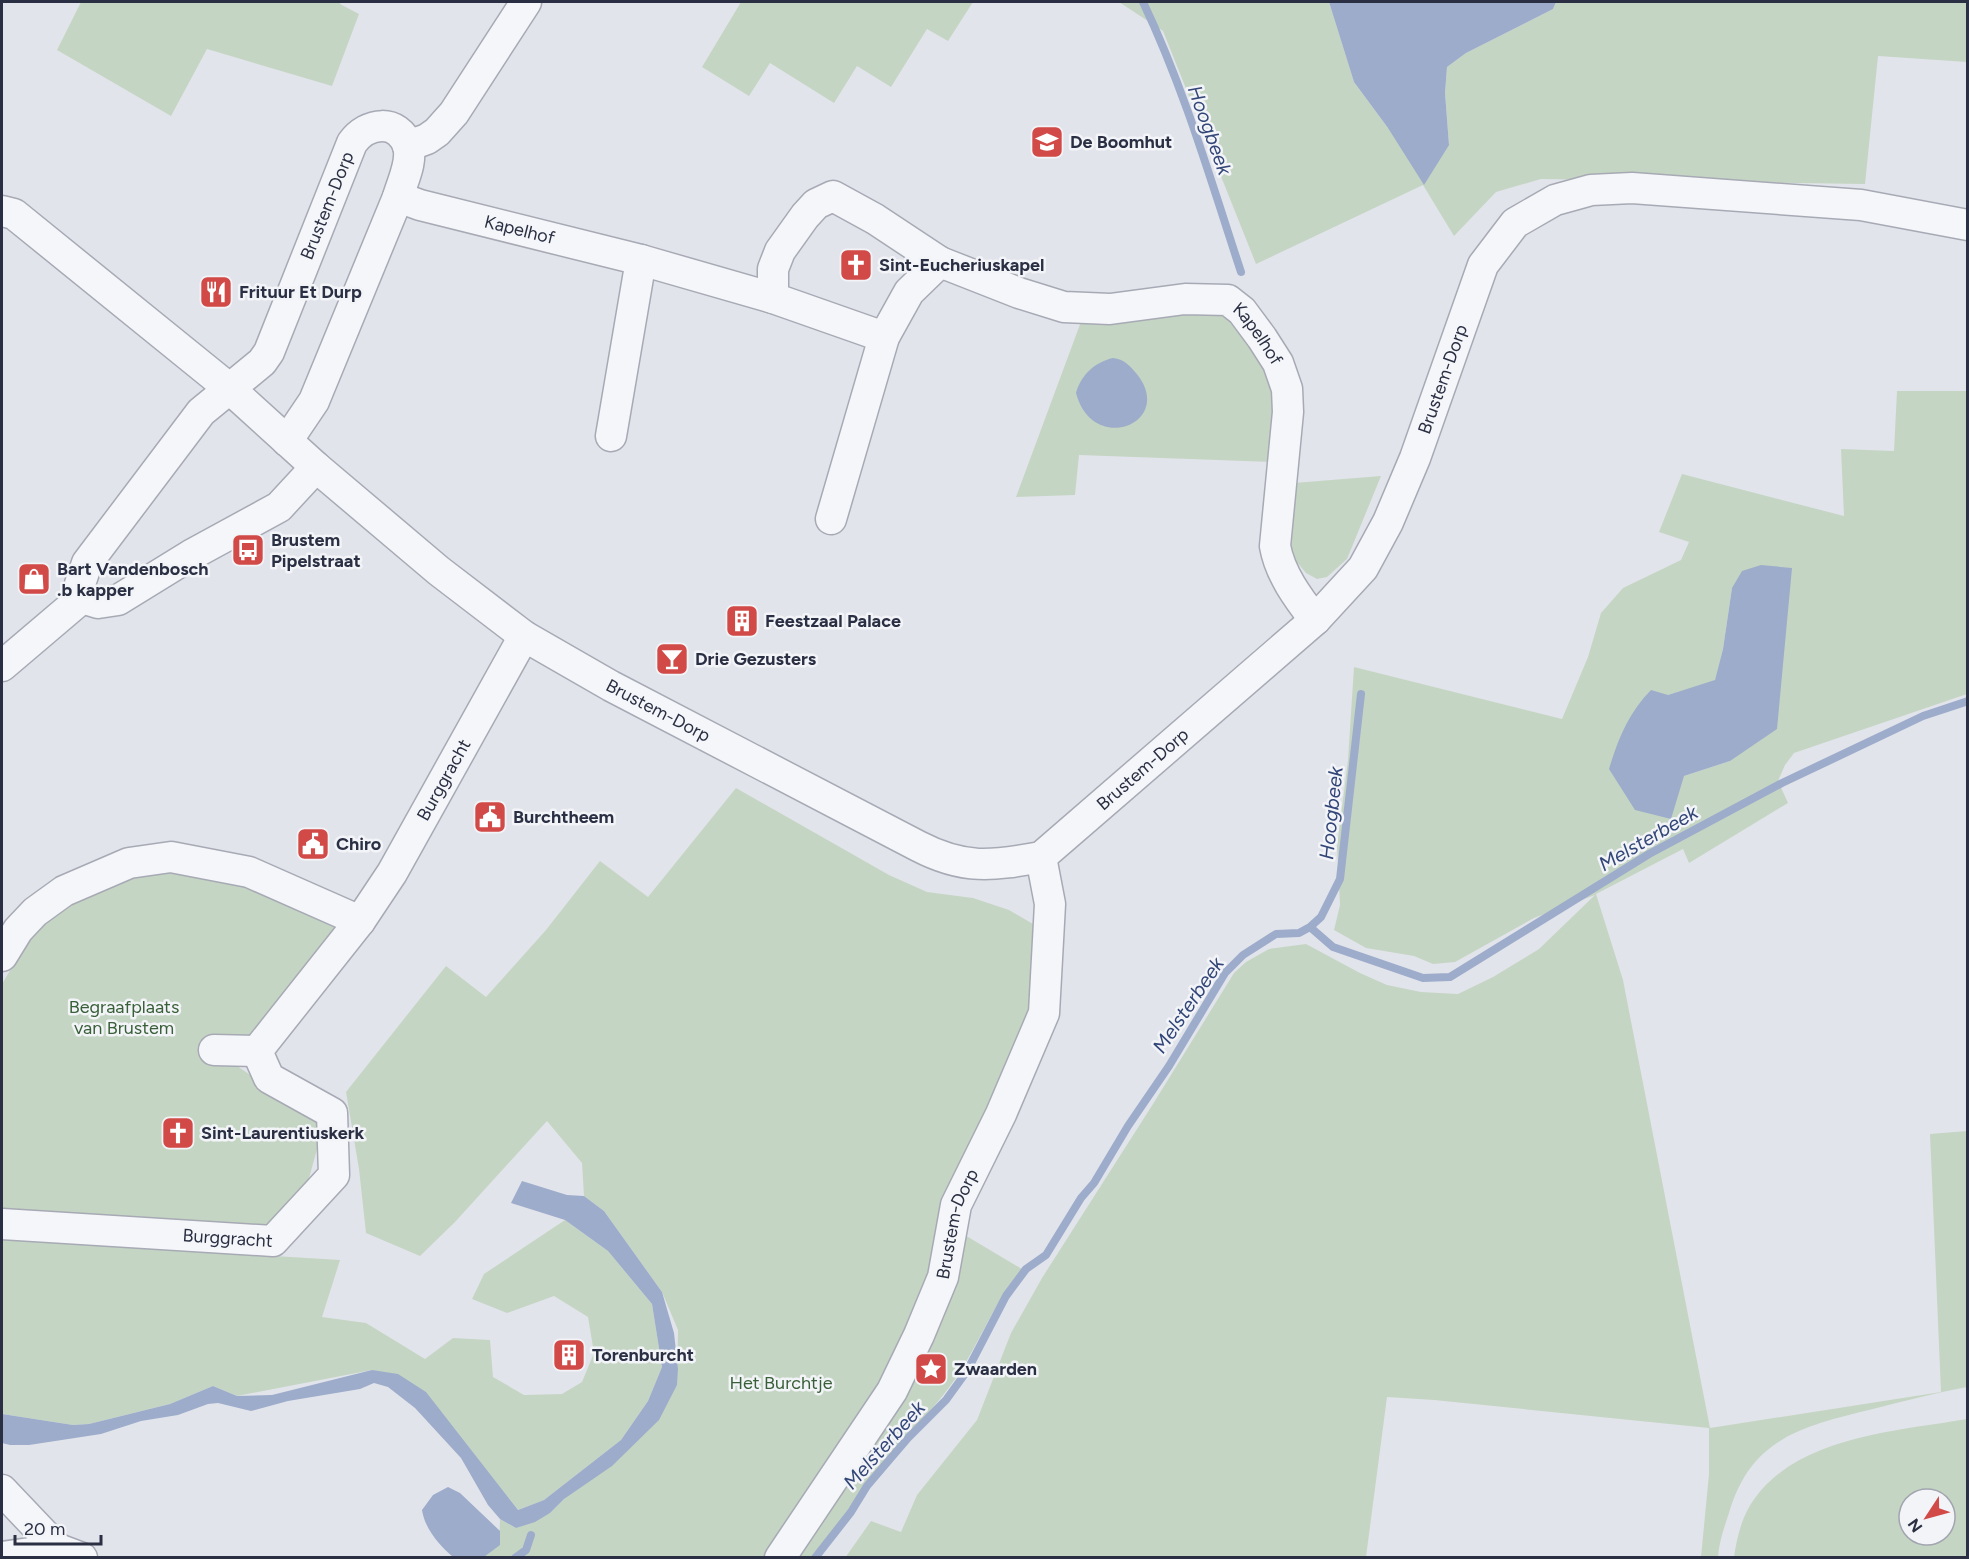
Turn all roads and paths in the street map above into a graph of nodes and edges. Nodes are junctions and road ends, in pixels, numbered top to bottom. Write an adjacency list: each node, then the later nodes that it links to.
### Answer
1 (526, 2): 2 (street)
2 (408, 146): 3 (street); 10 (street, Brustem-Dorp)
3 (398, 197): 6 (street, Kapelhof); 12 (street)
4 (2, 211): 10 (street, Brustem-Dorp)
5 (1968, 225): 16 (street, Brustem-Dorp)
6 (641, 260): 8 (street, Kapelhof); 11 (street)
7 (939, 262): 8 (street, Kapelhof); 9 (street); 16 (street, Kapelhof)
8 (773, 298): 9 (street, Kapelhof)
9 (884, 337): 14 (street)
10 (230, 389): 12 (street, Brustem-Dorp); 15 (street, Brustem-Dorp)
11 (611, 436)
12 (287, 441): 13 (street, Brustem-Dorp)
13 (316, 467): 15 (street); 17 (street, Brustem-Dorp)
14 (831, 519)
15 (82, 598): 18 (street)
16 (1315, 620): 19 (street, Brustem-Dorp)
17 (524, 636): 19 (street, Brustem-Dorp); 20 (street, Burggracht)
18 (2, 666)
19 (1041, 857): 28 (street, Brustem-Dorp)
20 (360, 921): 21 (street); 23 (street, Burggracht)
21 (2, 956)
22 (214, 1050): 23 (street)
23 (257, 1051): 24 (street, Burggracht)
24 (2, 1224)
25 (2, 1490): 26 (street)
26 (70, 1553): 27 (street)
27 (2, 1557)
28 (780, 1557)

